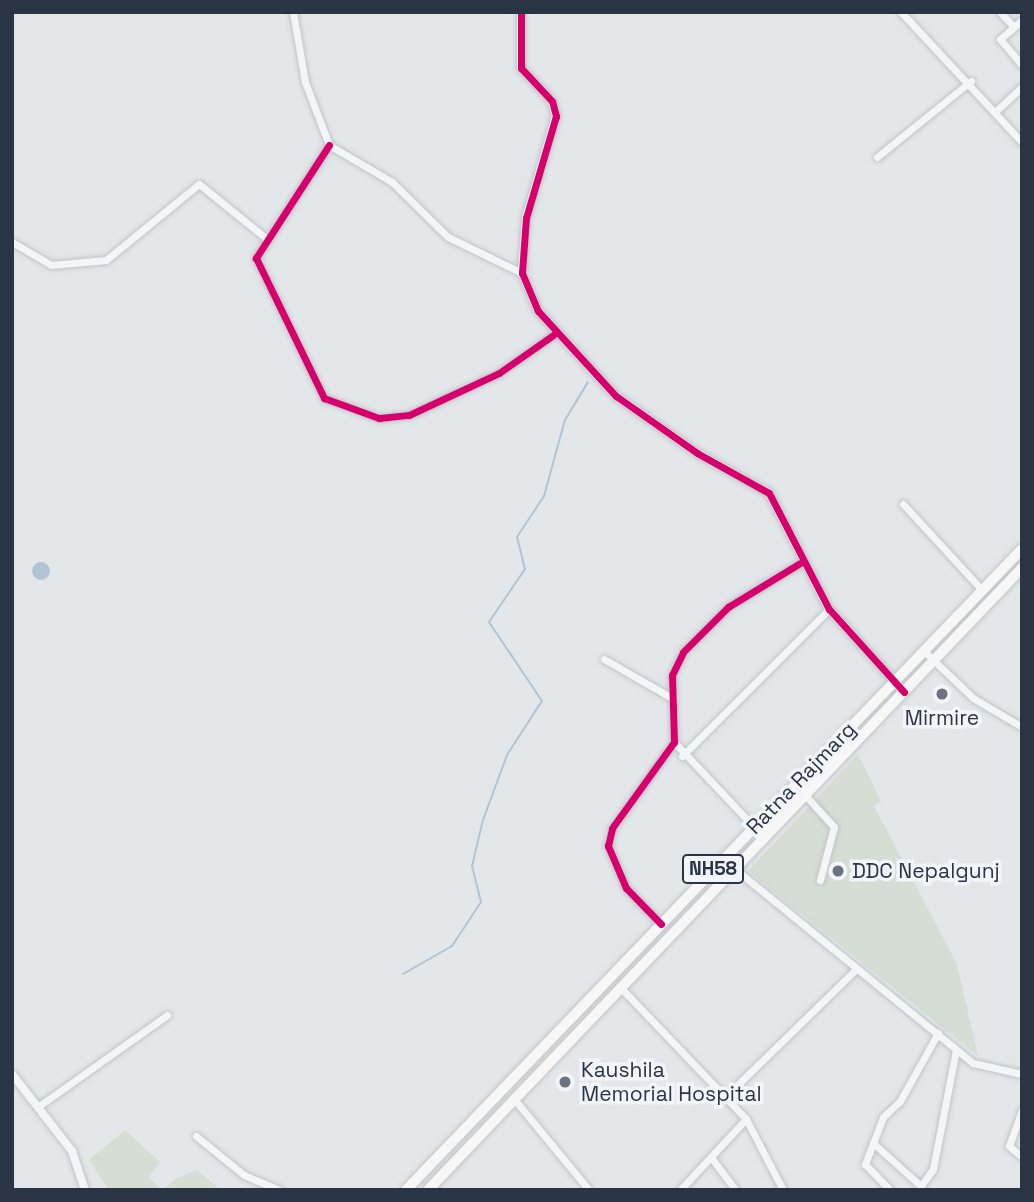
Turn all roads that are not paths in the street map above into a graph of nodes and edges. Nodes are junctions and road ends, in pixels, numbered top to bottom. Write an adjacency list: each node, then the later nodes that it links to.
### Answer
1 (293, 12): 12 (street)
2 (521, 12): 16 (street)
3 (901, 12): 8 (street)
4 (1000, 12): 6 (street)
5 (1022, 20): 6 (street)
6 (1013, 26): 7 (street)
7 (1022, 65)
8 (971, 81): 10 (street); 13 (street)
9 (1022, 87): 10 (street)
10 (996, 111): 11 (street)
11 (1022, 142)
12 (329, 145): 14 (street); 16 (street)
13 (877, 157)
14 (267, 239): 15 (street); 17 (street)
15 (12, 242)
16 (522, 273): 17 (street)
17 (553, 335): 20 (street)
18 (903, 504): 22 (street)
19 (1022, 549): 22 (highway, Ratna Rajmarg / NH58)
20 (800, 563): 23 (street); 29 (street)
21 (1022, 568): 26 (highway, Ratna Rajmarg / NH58)
22 (982, 590): 24 (highway, Ratna Rajmarg / NH58)
23 (829, 609): 27 (street); 32 (street)
24 (924, 652): 26 (street); 27 (highway, Ratna Rajmarg / NH58)
25 (604, 659): 29 (street)
26 (933, 662): 28 (highway, Ratna Rajmarg / NH58); 30 (street)
27 (894, 681): 28 (street); 34 (highway, Ratna Rajmarg / NH58)
28 (904, 692): 33 (highway, Ratna Rajmarg / NH58)
29 (670, 697): 31 (street)
30 (1022, 727)
31 (674, 742): 32 (street); 37 (street)
32 (682, 755): 34 (street)
33 (805, 795): 35 (highway, Ratna Rajmarg / NH58); 36 (street)
34 (754, 827): 37 (highway, Ratna Rajmarg / NH58)
35 (735, 869): 38 (street); 39 (highway, Ratna Rajmarg / NH58)
36 (820, 880)
37 (661, 924): 58 (highway, Ratna Rajmarg / NH58)
38 (857, 968): 41 (street); 45 (street)
39 (621, 988): 45 (street); 46 (highway, Ratna Rajmarg / NH58)
40 (167, 1015): 47 (street)
41 (938, 1033): 42 (street); 51 (street)
42 (956, 1049): 44 (street); 51 (street)
43 (12, 1074): 47 (street)
44 (1022, 1074)
45 (726, 1096): 49 (street)
46 (514, 1100): 54 (highway, Ratna Rajmarg / NH58); 59 (street)
47 (39, 1106): 56 (street)
48 (1022, 1110): 52 (street)
49 (746, 1119): 53 (street); 61 (street)
50 (195, 1136): 57 (street)
51 (873, 1143): 62 (street)
52 (1022, 1157)
53 (713, 1160): 55 (street); 60 (street)
54 (432, 1188)
55 (685, 1188)
56 (85, 1190)
57 (280, 1190)
58 (406, 1190)
59 (589, 1190)
60 (736, 1190)
61 (783, 1190)
62 (890, 1190)

